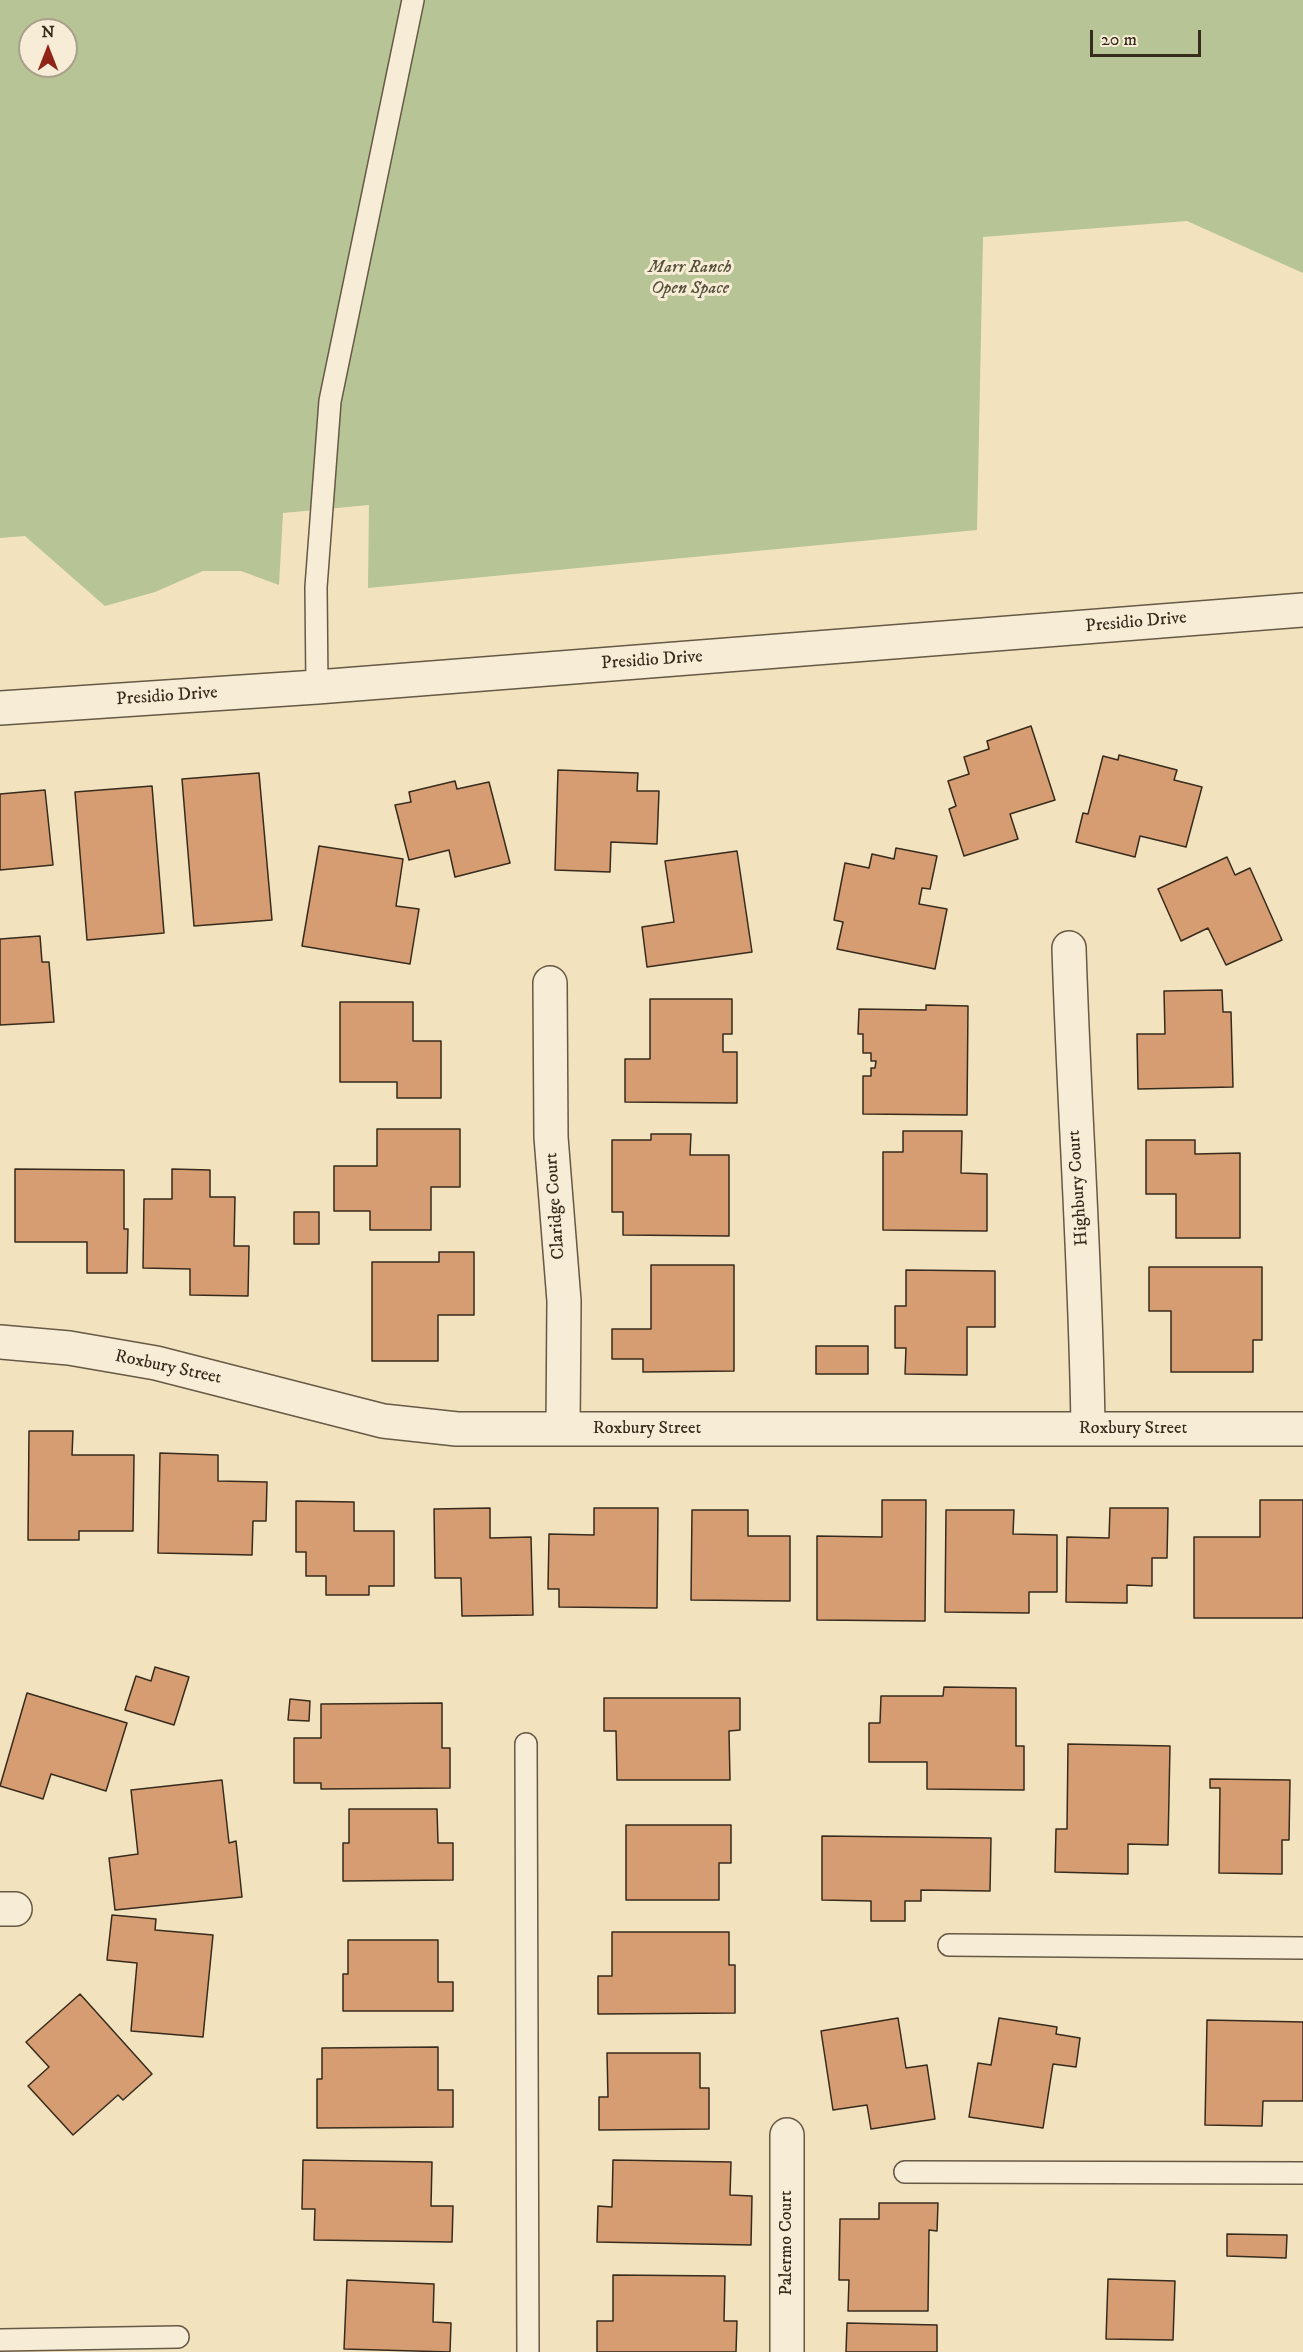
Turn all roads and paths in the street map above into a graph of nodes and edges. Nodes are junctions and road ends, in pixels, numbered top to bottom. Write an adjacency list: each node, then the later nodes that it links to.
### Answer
1 (413, 0): 3 (lane)
2 (1303, 610): 3 (street, Presidio Drive)
3 (317, 687): 4 (street, Presidio Drive)
4 (0, 708)
5 (1069, 948): 9 (street, Highbury Court)
6 (550, 983): 8 (street, Claridge Court)
7 (0, 1342): 8 (street, Roxbury Street)
8 (563, 1429): 9 (street, Roxbury Street)
9 (1088, 1429): 10 (street, Roxbury Street)
10 (1303, 1429)
11 (526, 1744): 19 (lane)
12 (949, 1945): 13 (lane)
13 (1303, 1948)
14 (787, 2134): 20 (street, Palermo Court)
15 (905, 2172): 16 (lane)
16 (1303, 2173)
17 (178, 2337): 18 (lane)
18 (0, 2340)
19 (528, 2352)
20 (787, 2352)

